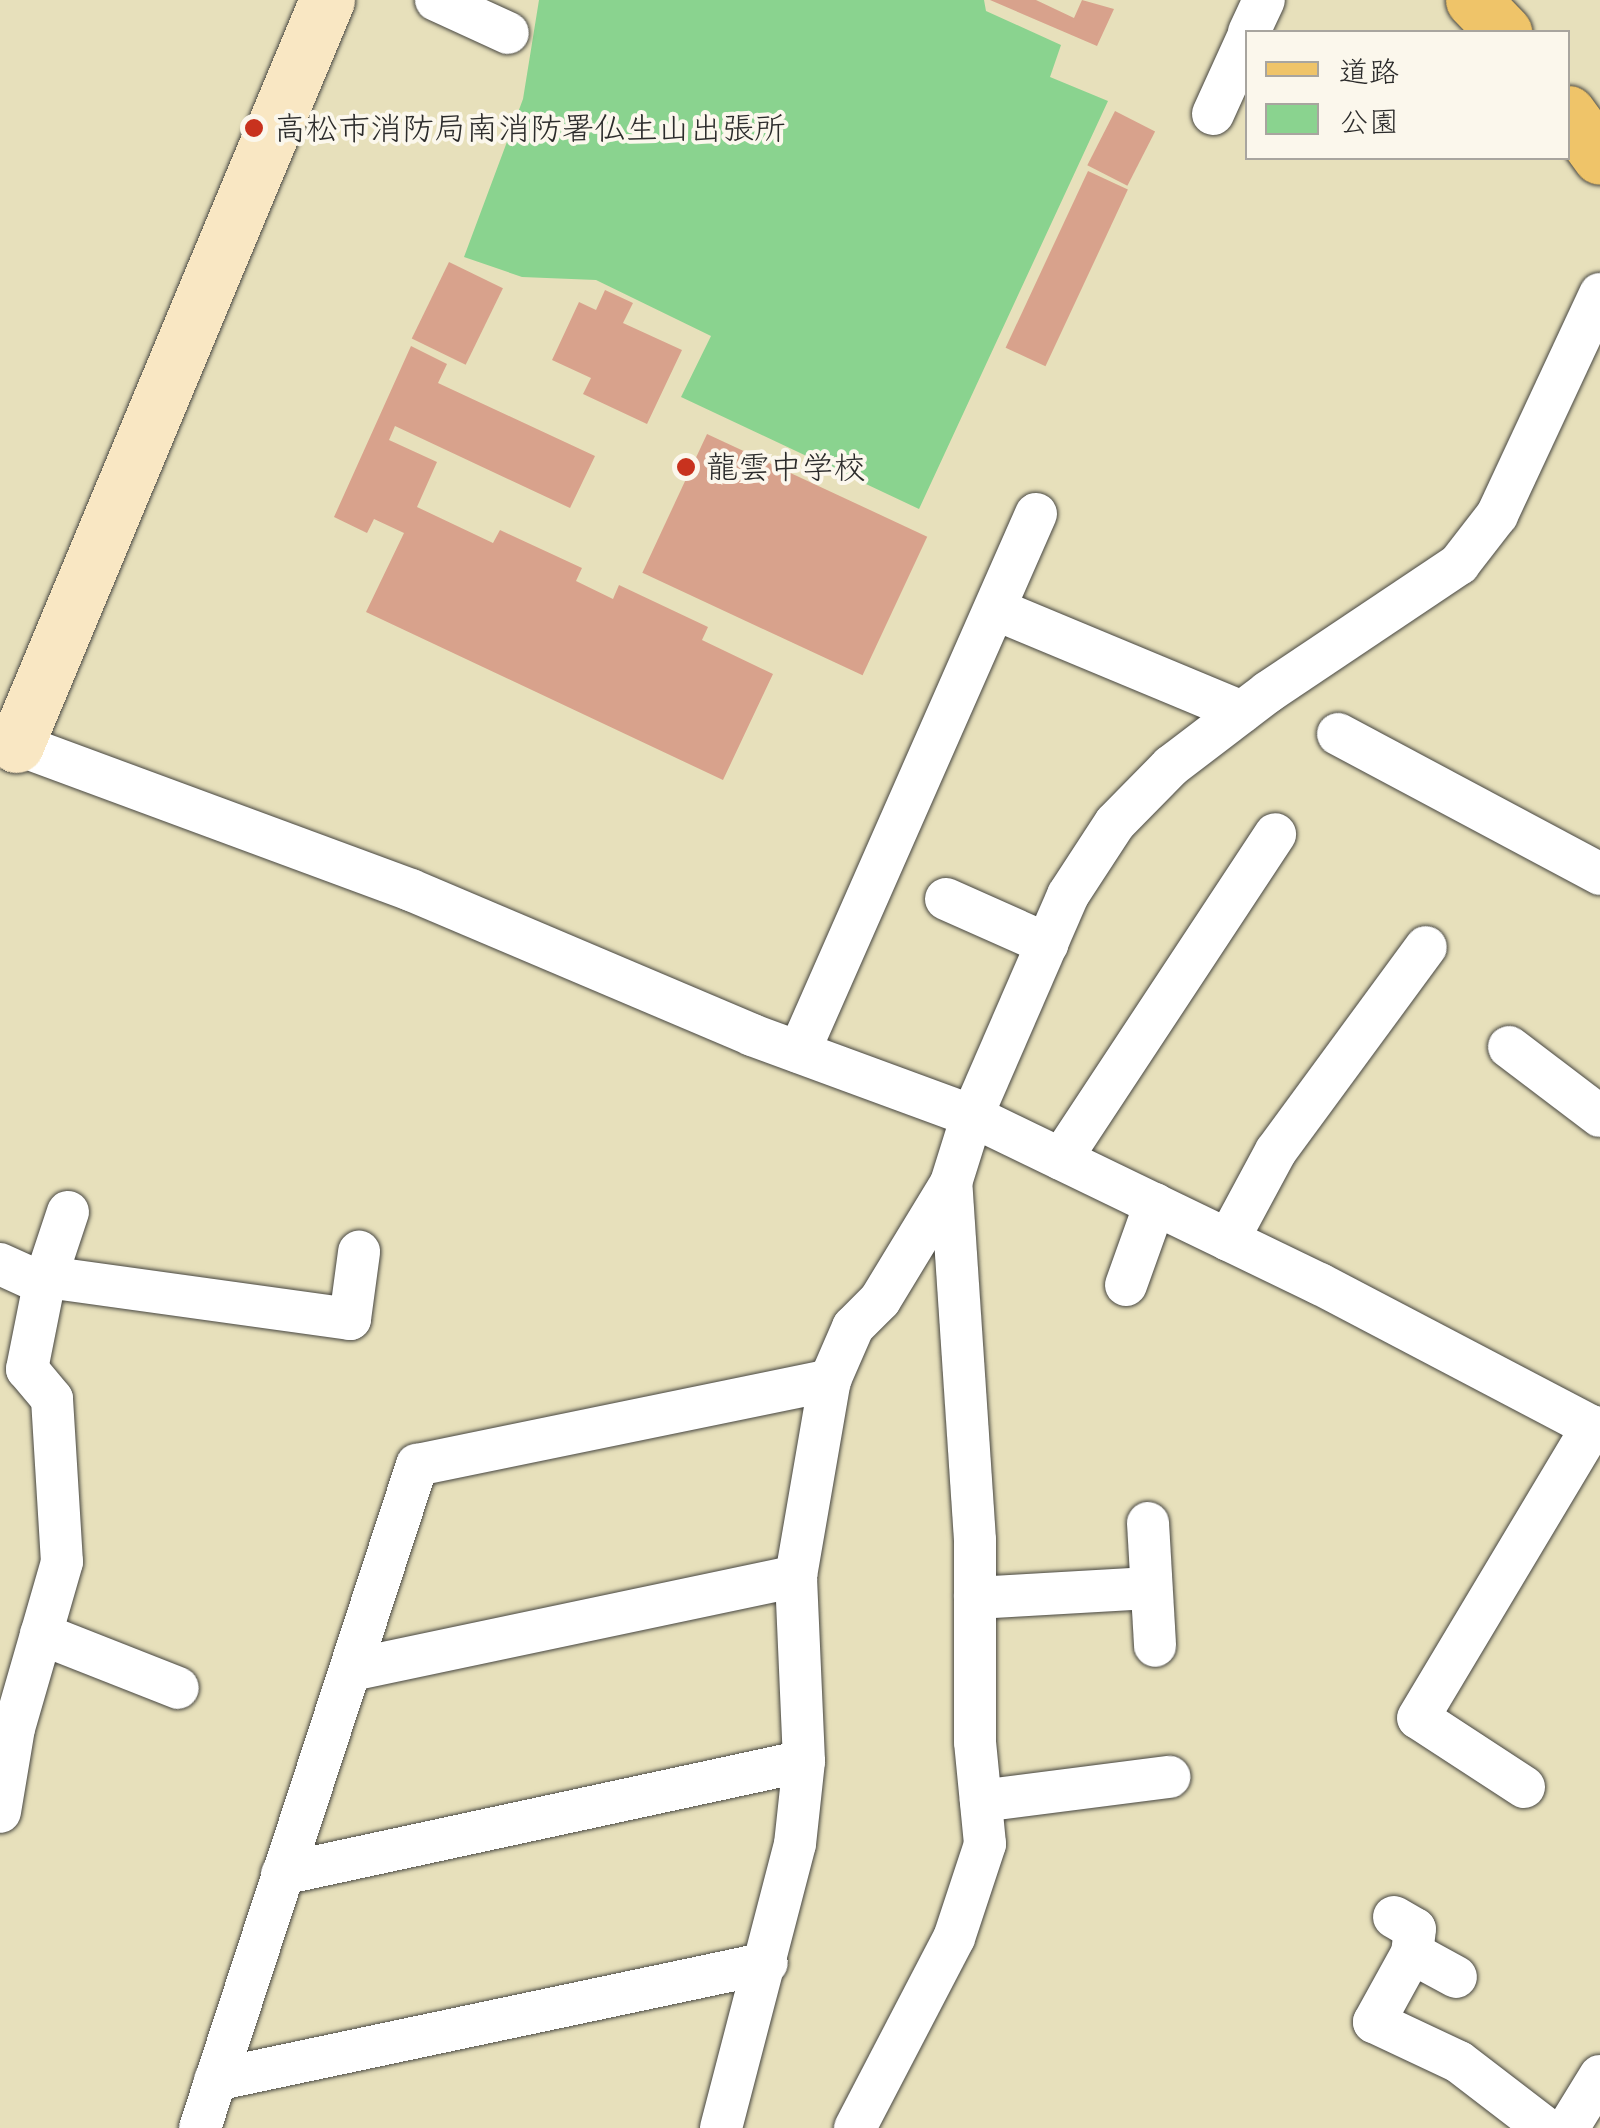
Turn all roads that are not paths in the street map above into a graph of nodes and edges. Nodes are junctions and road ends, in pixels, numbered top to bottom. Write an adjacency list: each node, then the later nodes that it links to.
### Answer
1 (327, 0): 17 (street)
2 (436, 0): 7 (street)
3 (1264, 0): 5 (street)
4 (1473, 0): 6 (main road)
5 (1250, 30)
6 (1502, 30)
7 (508, 33)
8 (1245, 42): 9 (street)
9 (1213, 114)
10 (1570, 116): 11 (main road)
11 (1600, 157)
12 (1600, 294): 15 (street)
13 (1036, 514): 24 (street)
14 (1009, 614): 15 (street)
15 (1242, 712): 21 (street)
16 (1338, 734): 19 (street)
17 (8, 742): 24 (street)
18 (1275, 834): 27 (street)
19 (1600, 874)
20 (946, 899): 21 (street)
21 (1047, 944): 26 (street)
22 (1426, 947): 31 (street)
23 (1509, 1047): 25 (street)
24 (799, 1052): 26 (street)
25 (1597, 1107)
26 (972, 1116): 27 (street); 28 (street)
27 (1061, 1159): 29 (street)
28 (951, 1182): 36 (street); 42 (street)
29 (1154, 1204): 31 (street); 35 (street)
30 (68, 1212): 34 (street)
31 (1228, 1240): 38 (street)
32 (359, 1252): 34 (street)
33 (0, 1264): 34 (street)
34 (46, 1280): 37 (street)
35 (1126, 1285)
36 (830, 1380): 40 (street); 45 (street)
37 (17, 1384): 43 (street)
38 (1596, 1429): 50 (street)
39 (1148, 1523): 41 (street)
40 (796, 1576): 45 (street); 48 (street)
41 (1150, 1588): 42 (street); 44 (street)
42 (975, 1598): 51 (street)
43 (41, 1634): 46 (street); 47 (street)
44 (1155, 1646)
45 (351, 1670): 53 (street)
46 (178, 1688)
47 (7, 1726): 52 (street)
48 (804, 1761): 53 (street); 54 (street)
49 (1169, 1777): 51 (street)
50 (1524, 1787)
51 (981, 1801): 60 (street)
52 (0, 1812)
53 (282, 1874): 57 (street)
54 (768, 1963): 57 (street); 59 (street)
55 (1456, 1977): 61 (street)
56 (1600, 2076): 62 (street)
57 (215, 2080): 58 (street)
58 (200, 2128)
59 (721, 2128)
60 (855, 2128)
61 (1546, 2128)
62 (1568, 2128)

